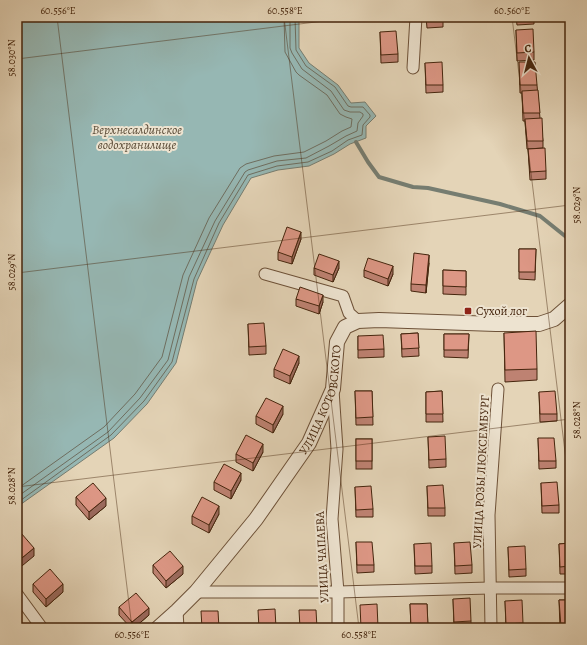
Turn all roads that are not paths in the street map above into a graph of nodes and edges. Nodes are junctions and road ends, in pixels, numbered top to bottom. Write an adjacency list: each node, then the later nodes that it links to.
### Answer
1 (416, 17): 2 (street)
2 (413, 68)
3 (265, 274): 5 (street)
4 (570, 305): 5 (street)
5 (358, 321): 6 (street, УЛИЦА КОТОВСКОГО)
6 (333, 389): 10 (street, УЛИЦА КОТОВСКОГО); 11 (street, УЛИЦА ЧАПАЕВА)
7 (498, 390): 8 (street, УЛИЦА РОЗЫ ЛЮКСЕМБУРГ)
8 (490, 588): 9 (street); 11 (street); 18 (street, УЛИЦА РОЗЫ ЛЮКСЕМБУРГ)
9 (570, 588)
10 (196, 592): 11 (street); 13 (street, УЛИЦА КОТОВСКОГО)
11 (338, 592): 17 (street, УЛИЦА ЧАПАЕВА)
12 (17, 594): 14 (street)
13 (177, 611): 15 (street, УЛИЦА КОТОВСКОГО); 16 (street)
14 (42, 628)
15 (158, 628)
16 (178, 628)
17 (338, 628)
18 (491, 628)

